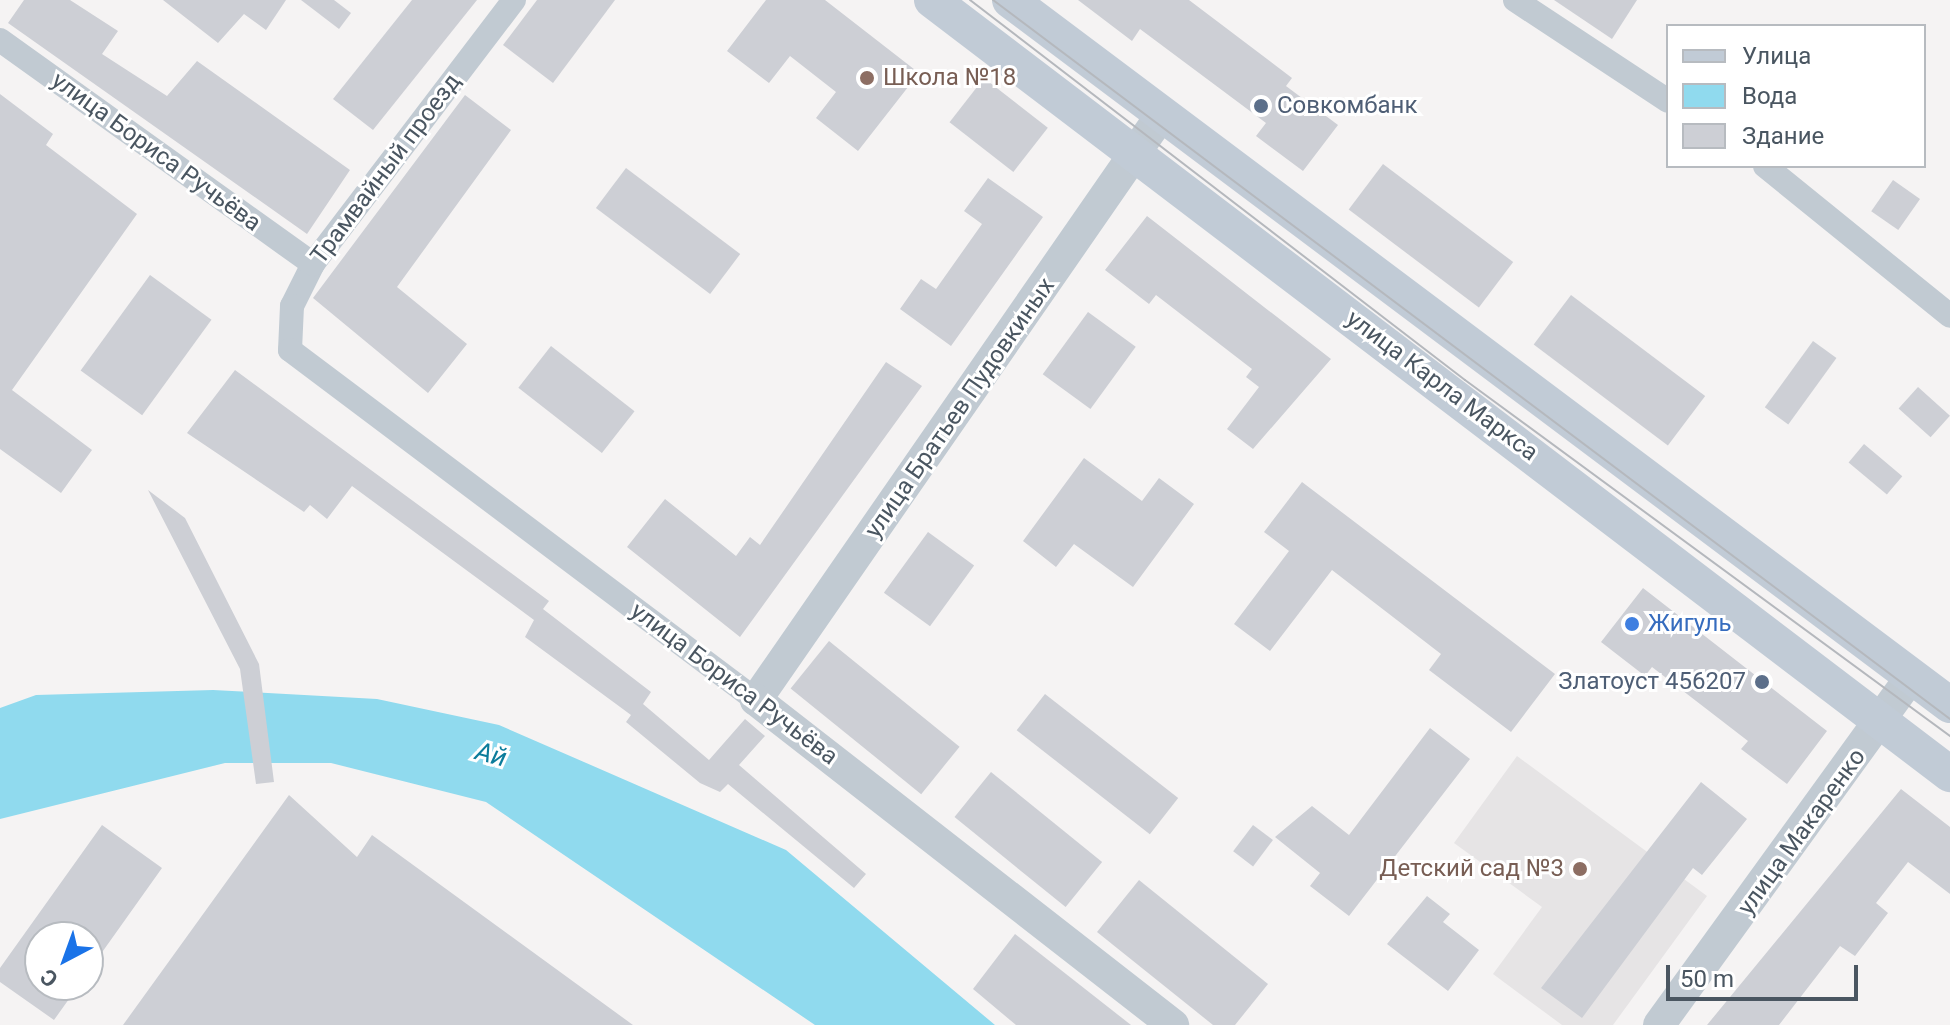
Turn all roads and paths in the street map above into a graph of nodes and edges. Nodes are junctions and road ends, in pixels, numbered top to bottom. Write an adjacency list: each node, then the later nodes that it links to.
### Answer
1 (514, 0): 10 (street, Трамвайный проезд)
2 (932, 0): 8 (main road, улица Карла Маркса)
3 (1010, 0): 7 (main road, улица Карла Маркса)
4 (1515, 0): 6 (street)
5 (0, 40): 10 (street, улица Бориса Ручьёва)
6 (1666, 100)
7 (1162, 114): 8 (street, улица Братьев Пудовкиных); 13 (main road, улица Карла Маркса)
8 (1138, 153): 14 (street, улица Братьев Пудовкиных); 16 (main road, улица Карла Маркса)
9 (1767, 168): 11 (street)
10 (313, 264): 12 (street, Трамвайный проезд)
11 (1950, 316)
12 (290, 350): 14 (street, улица Бориса Ручьёва)
13 (1912, 676): 15 (main road, улица Карла Маркса); 16 (street, улица Макаренко)
14 (756, 700): 18 (street, улица Бориса Ручьёва)
15 (1950, 705)
16 (1882, 723): 17 (main road, улица Карла Маркса); 19 (street, улица Макаренко)
17 (1950, 774)
18 (1173, 1025)
19 (1659, 1025)

